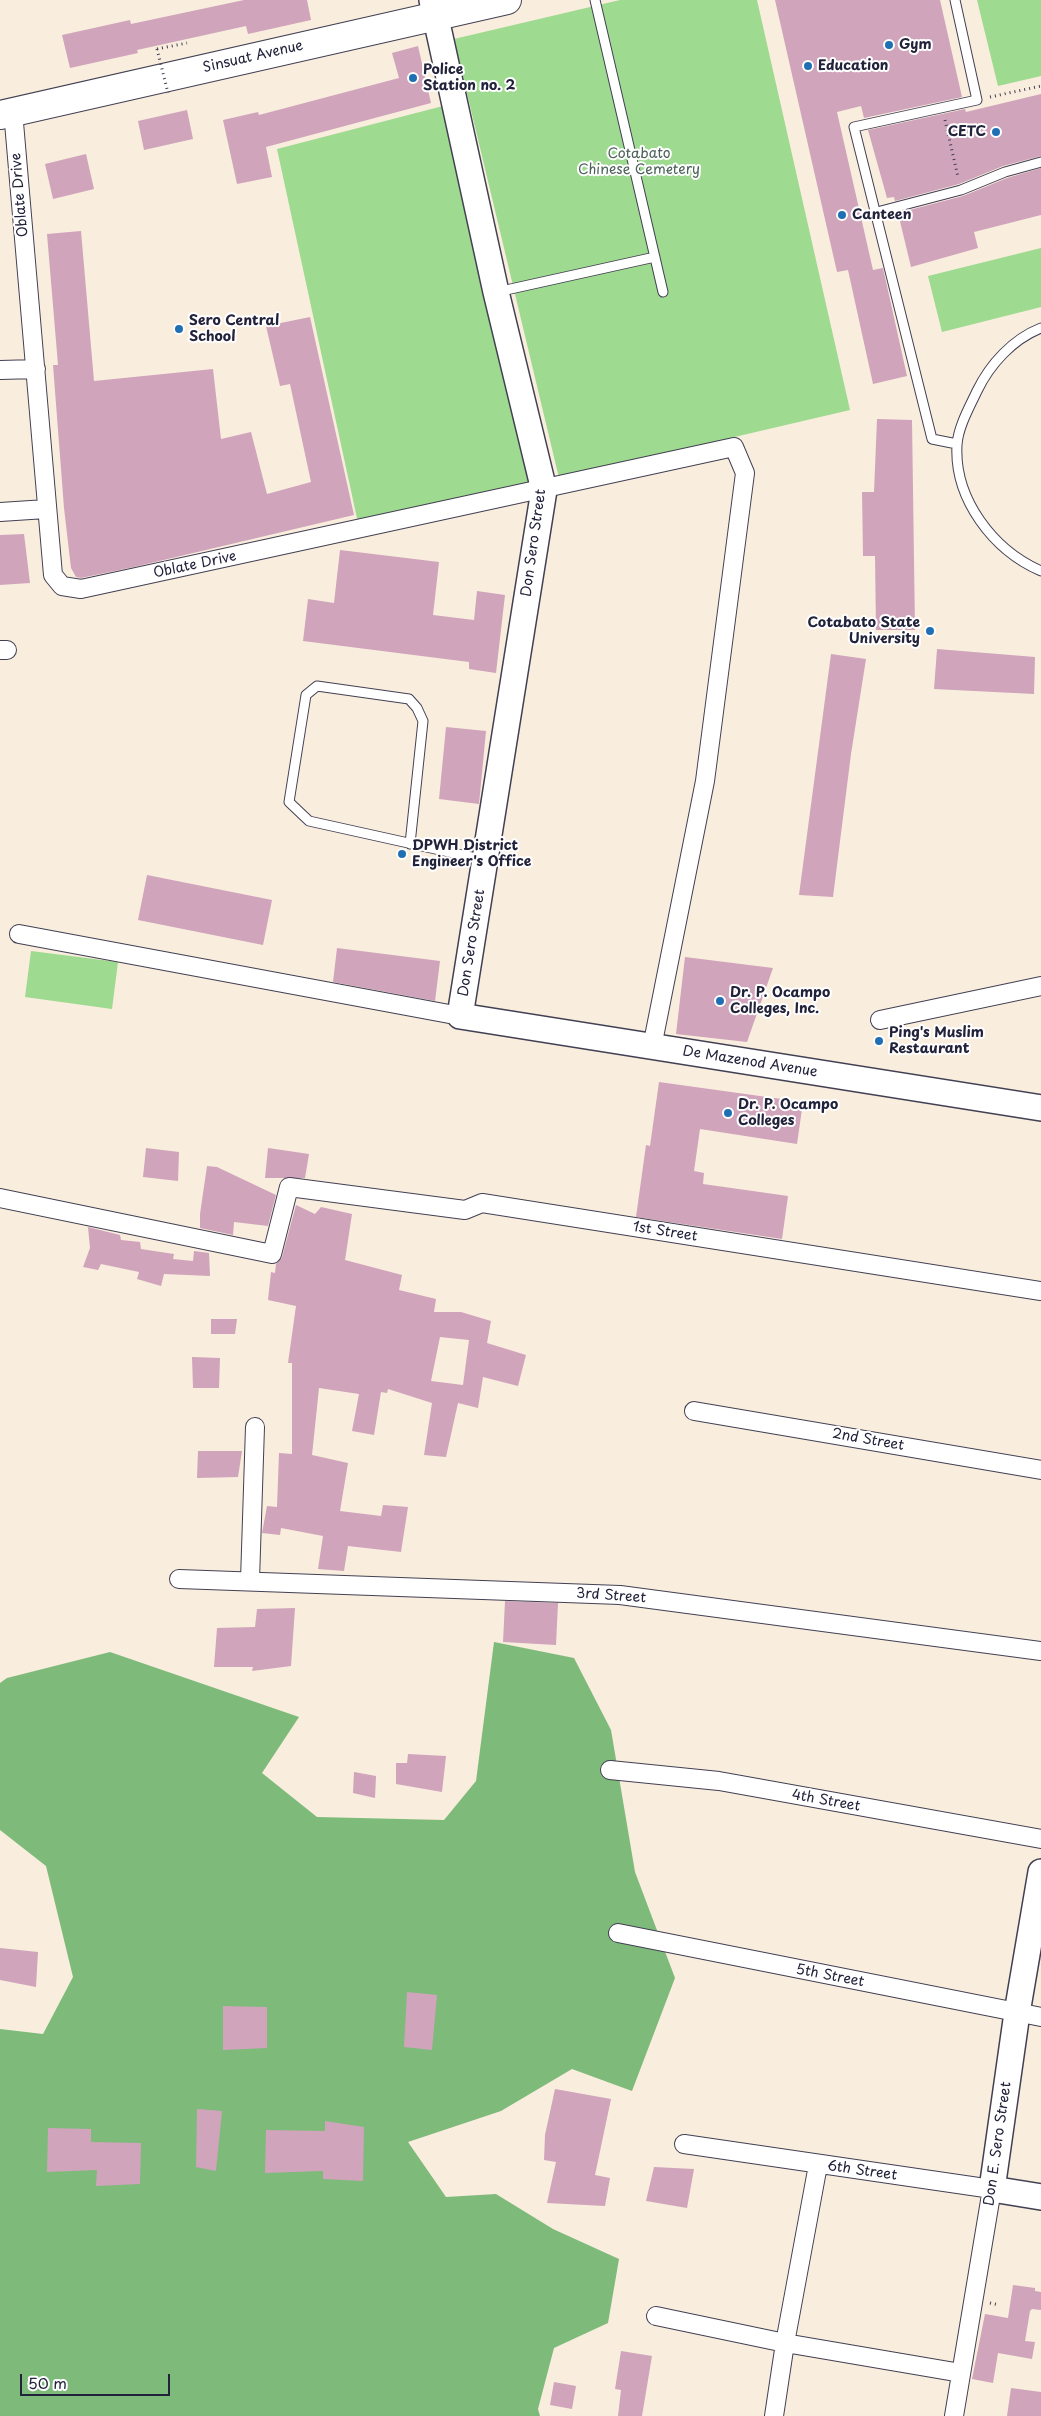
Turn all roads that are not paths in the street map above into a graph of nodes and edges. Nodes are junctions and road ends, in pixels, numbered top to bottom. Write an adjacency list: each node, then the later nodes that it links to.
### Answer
1 (507, 0): 4 (main road, Sinsuat Avenue)
2 (595, 0): 8 (lane)
3 (955, 0): 7 (lane)
4 (434, 8): 5 (main road, Sinsuat Avenue); 9 (main road, Don Sero Street)
5 (6, 113): 12 (street, Oblate Drive)
6 (1041, 162): 7 (lane)
7 (877, 212): 14 (lane)
8 (655, 257): 9 (lane); 10 (lane)
9 (496, 292): 15 (main road, Don Sero Street)
10 (663, 292)
11 (1041, 328): 14 (lane)
12 (36, 369): 13 (street); 16 (street, Oblate Drive)
13 (0, 370)
14 (957, 444): 18 (lane)
15 (544, 490): 16 (street, Oblate Drive); 20 (main road, Don Sero Street); 25 (street, Oblate Drive)
16 (46, 509): 17 (street)
17 (0, 512)
18 (1041, 570)
19 (410, 844): 19 (lane); 20 (lane)
20 (485, 860): 23 (main road, Don Sero Street)
21 (19, 934): 23 (street)
22 (1041, 986): 24 (street)
23 (460, 1016): 25 (main road, De Mazenod Avenue)
24 (880, 1020)
25 (652, 1047): 26 (main road, De Mazenod Avenue)
26 (1041, 1108)
27 (0, 1198): 28 (street, 1st Street)
28 (1041, 1292)
29 (694, 1411): 31 (street, 2nd Street)
30 (255, 1427): 33 (street)
31 (1041, 1470)
32 (179, 1579): 33 (street, 3rd Street)
33 (250, 1580): 34 (street, 3rd Street)
34 (1041, 1650)
35 (610, 1770): 36 (street, 4th Street)
36 (1041, 1839)
37 (1041, 1872): 39 (main road, Don E. Sero Street)
38 (618, 1933): 39 (street, 5th Street)
39 (1029, 2015): 42 (main road, Don E. Sero Street)
40 (684, 2144): 41 (street, 6th Street)
41 (818, 2165): 42 (street, 6th Street); 45 (street)
42 (992, 2189): 43 (main road, 6th Street); 46 (street, Don E. Sero Street)
43 (1041, 2197)
44 (656, 2316): 45 (street)
45 (785, 2343): 46 (street); 47 (street)
46 (961, 2373): 48 (street, Don E. Sero Street)
47 (774, 2416)
48 (954, 2416)

